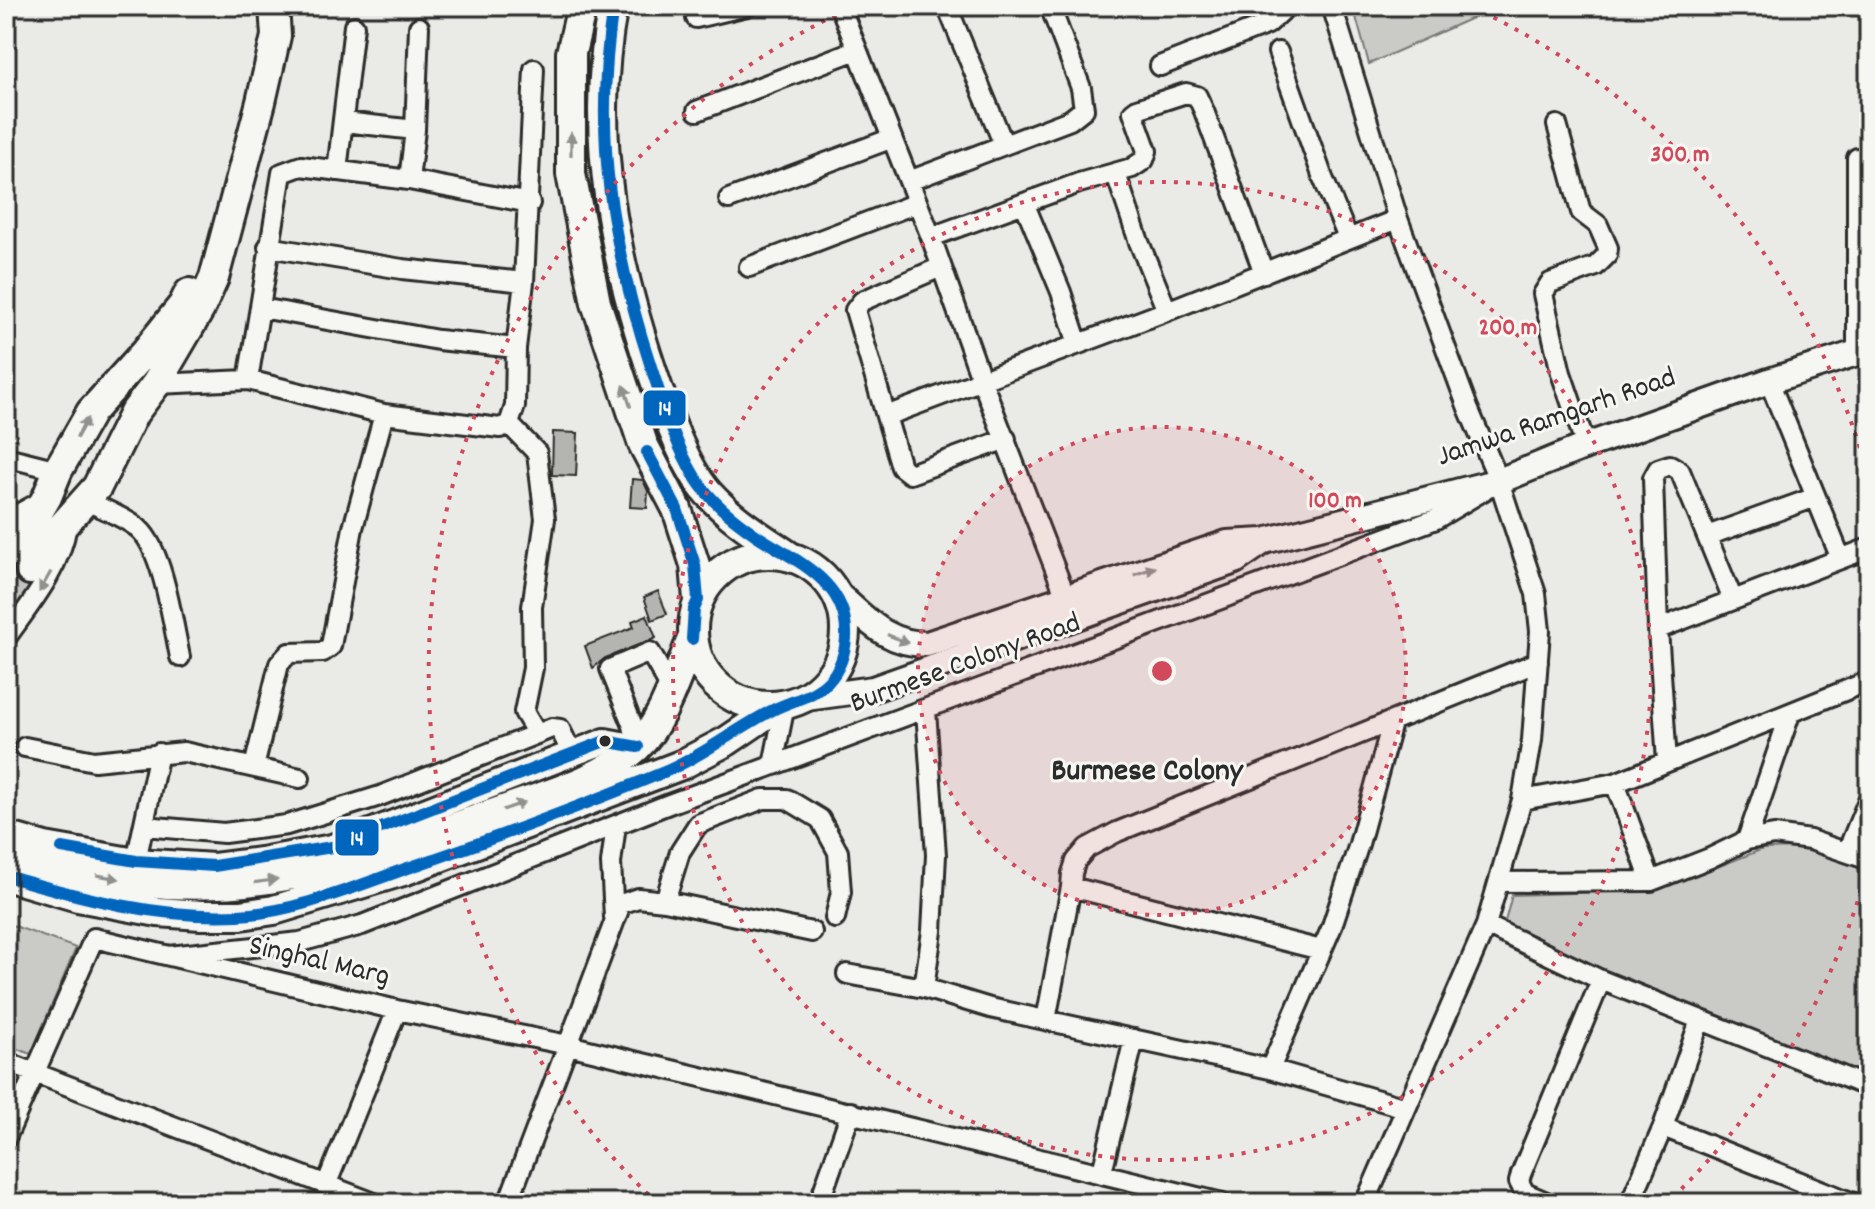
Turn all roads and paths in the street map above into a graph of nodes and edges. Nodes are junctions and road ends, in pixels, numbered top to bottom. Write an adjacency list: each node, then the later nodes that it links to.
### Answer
1 (257, 6): 43 (highway)
2 (274, 6): 43 (highway)
3 (582, 6): 71 (highway, one-way to 3)
4 (613, 6): 67 (highway)
5 (747, 6): 11 (street)
6 (840, 6): 14 (street)
7 (947, 6): 23 (street)
8 (1050, 6): 23 (street)
9 (1279, 6): 16 (street)
10 (1332, 6): 33 (street)
11 (696, 18)
12 (354, 26): 19 (street)
13 (419, 27): 21 (street)
14 (856, 50): 18 (street); 22 (street)
15 (1278, 52): 35 (street)
16 (1160, 66)
17 (534, 69): 30 (street)
18 (697, 111)
19 (344, 122): 21 (street); 25 (street)
20 (1557, 125): 57 (street)
21 (415, 130): 27 (street)
22 (890, 139): 28 (street); 29 (street)
23 (1004, 145): 28 (street)
24 (1857, 158): 46 (street)
25 (337, 171): 27 (street); 36 (street)
26 (1116, 174): 32 (street); 39 (street); 42 (street)
27 (409, 180): 30 (street)
28 (909, 181): 31 (street)
29 (729, 199)
30 (530, 203): 40 (street)
31 (917, 203): 34 (street); 37 (street)
32 (1025, 205): 34 (street); 44 (street)
33 (1398, 219): 35 (street); 60 (street)
34 (931, 237): 38 (street)
35 (1348, 238): 39 (street)
36 (268, 247): 40 (street); 41 (street)
37 (749, 267)
38 (941, 267): 48 (street); 54 (street)
39 (1264, 273): 42 (street)
40 (524, 282): 45 (street)
41 (261, 308): 45 (street); 47 (street)
42 (1167, 311): 44 (street)
43 (175, 331): 50 (highway); 51 (highway)
44 (1078, 344): 48 (street)
45 (516, 348): 55 (street)
46 (1863, 352): 49 (main road, Jamwa Ramgarh Road)
47 (248, 380): 50 (street); 53 (street)
48 (982, 381): 54 (street); 56 (street)
49 (1769, 381): 57 (main road, Jamwa Ramgarh Road); 61 (street)
50 (156, 384): 52 (highway)
51 (107, 394): 52 (highway); 59 (highway, one-way to 51)
52 (134, 413): 62 (highway)
53 (384, 414): 55 (street); 91 (street)
54 (886, 416): 56 (street)
55 (509, 424): 84 (street)
56 (1006, 439): 70 (street)
57 (1586, 446): 60 (main road, Jamwa Ramgarh Road)
58 (6, 457): 59 (street)
59 (58, 470): 66 (highway)
60 (1499, 481): 64 (main road, Jamwa Ramgarh Road); 77 (street); 81 (street, Burmese Colony Road)
61 (1816, 497): 63 (street); 68 (street)
62 (76, 509): 66 (highway); 74 (street, one-way to 74); 76 (street)
63 (1707, 536): 72 (street); 73 (street)
64 (1264, 541): 70 (main road, Jamwa Ramgarh Road, one-way to 64); 80 (main road, Jamwa Ramgarh Road)
65 (1869, 548): 68 (street)
66 (17, 552)
67 (789, 556): 69 (highway); 71 (highway)
68 (1841, 559): 72 (street)
69 (836, 593): 70 (main road, Jamwa Ramgarh Road, one-way to 70); 80 (highway)
70 (1066, 597)
71 (698, 600): 75 (highway)
72 (1733, 600): 73 (street)
73 (1658, 629): 89 (street)
74 (6, 638)
75 (692, 639): 79 (highway); 80 (highway)
76 (180, 657)
77 (1538, 662): 83 (street); 95 (street)
78 (1869, 681): 82 (street)
79 (671, 689): 86 (highway); 86 (street)
80 (789, 703): 90 (street); 104 (highway, Jamwa Ramgarh Road)
81 (926, 710): 90 (street, Burmese Colony Road); 117 (street)
82 (1790, 714): 89 (street); 99 (street)
83 (1392, 723): 107 (street); 113 (street)
84 (537, 734): 88 (street); 97 (street)
85 (25, 747): 87 (street)
86 (638, 747): 88 (main road); 100 (highway, one-way to 86)
87 (159, 753): 91 (street); 97 (street)
88 (572, 754): 103 (main road)
89 (1667, 762): 93 (street)
90 (773, 765): 96 (street, Burmese Colony Road)
91 (254, 767): 92 (street)
92 (300, 778)
93 (1615, 783): 95 (street); 105 (street)
94 (1869, 798): 101 (street)
95 (1522, 800): 106 (street)
96 (616, 825): 109 (street); 114 (street, Burmese Colony Road)
97 (144, 826): 103 (street)
98 (6, 834): 103 (main road)
99 (1747, 840): 101 (street); 105 (street)
100 (6, 850)
101 (1847, 852): 102 (street)
102 (1869, 860)
103 (136, 861)
104 (6, 876)
105 (1651, 881): 106 (street)
106 (1500, 882): 111 (street)
107 (1071, 887): 113 (street); 119 (street)
108 (665, 901): 109 (street); 110 (street); 112 (street)
109 (614, 917): 122 (street)
110 (835, 918)
111 (1486, 925): 116 (street); 127 (street)
112 (812, 932)
113 (1321, 950): 124 (street)
114 (169, 956): 118 (street, Singhal Marg); 125 (street, Singhal Marg)
115 (847, 974): 117 (street)
116 (1601, 980): 120 (street); 138 (street)
117 (924, 988): 119 (street)
118 (397, 1010): 122 (street); 132 (street, Singhal Marg)
119 (1046, 1020): 121 (street)
120 (1700, 1020): 126 (street); 129 (street)
121 (1134, 1039): 124 (street); 131 (street)
122 (568, 1045): 128 (street); 135 (street)
123 (6, 1062): 125 (street)
124 (1270, 1069): 127 (street)
125 (35, 1074): 130 (street); 132 (street)
126 (1869, 1087)
127 (1406, 1108): 137 (street)
128 (851, 1112): 131 (street); 136 (street)
129 (1663, 1127): 139 (street); 140 (street)
130 (6, 1138)
131 (1102, 1172): 133 (street)
132 (327, 1183): 134 (street)
133 (1217, 1202)
134 (374, 1203)
135 (508, 1203)
136 (819, 1203)
137 (1365, 1203)
138 (1549, 1203)
139 (1630, 1203)
140 (1853, 1203)

